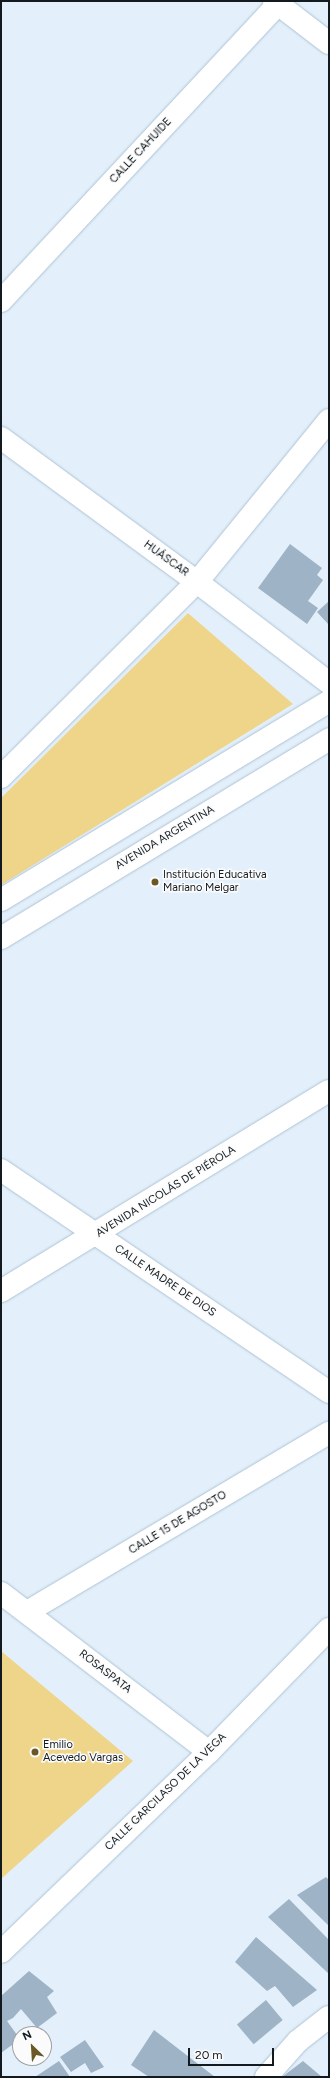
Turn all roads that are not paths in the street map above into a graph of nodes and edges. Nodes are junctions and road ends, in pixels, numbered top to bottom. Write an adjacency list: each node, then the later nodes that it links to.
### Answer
1 (278, 2): 2 (street); 3 (street, CALLE CAHUIDE)
2 (329, 43)
3 (1, 301)
4 (329, 420): 6 (street)
5 (1, 438): 6 (street, HUÁSCAR)
6 (197, 582): 7 (street, HUÁSCAR); 10 (street)
7 (329, 683)
8 (329, 701): 11 (street)
9 (329, 739): 12 (street, AVENIDA ARGENTINA)
10 (1, 777)
11 (1, 900)
12 (1, 938)
13 (329, 1091): 15 (street, AVENIDA NICOLÁS DE PIÉROLA)
14 (1, 1170): 15 (street, CALLE MADRE DE DIOS)
15 (96, 1235): 16 (street, AVENIDA NICOLÁS DE PIÉROLA); 17 (street, CALLE MADRE DE DIOS)
16 (1, 1291)
17 (329, 1392)
18 (329, 1433): 20 (street, CALLE 15 DE AGOSTO)
19 (1, 1593): 20 (street, ROSASPATA)
20 (28, 1612): 22 (street, ROSASPATA)
21 (329, 1629): 22 (street, CALLE GARCILASO DE LA VEGA)
22 (209, 1752): 23 (street, CALLE GARCILASO DE LA VEGA)
23 (1, 1952)
24 (329, 2017): 25 (street)
25 (266, 2077)

